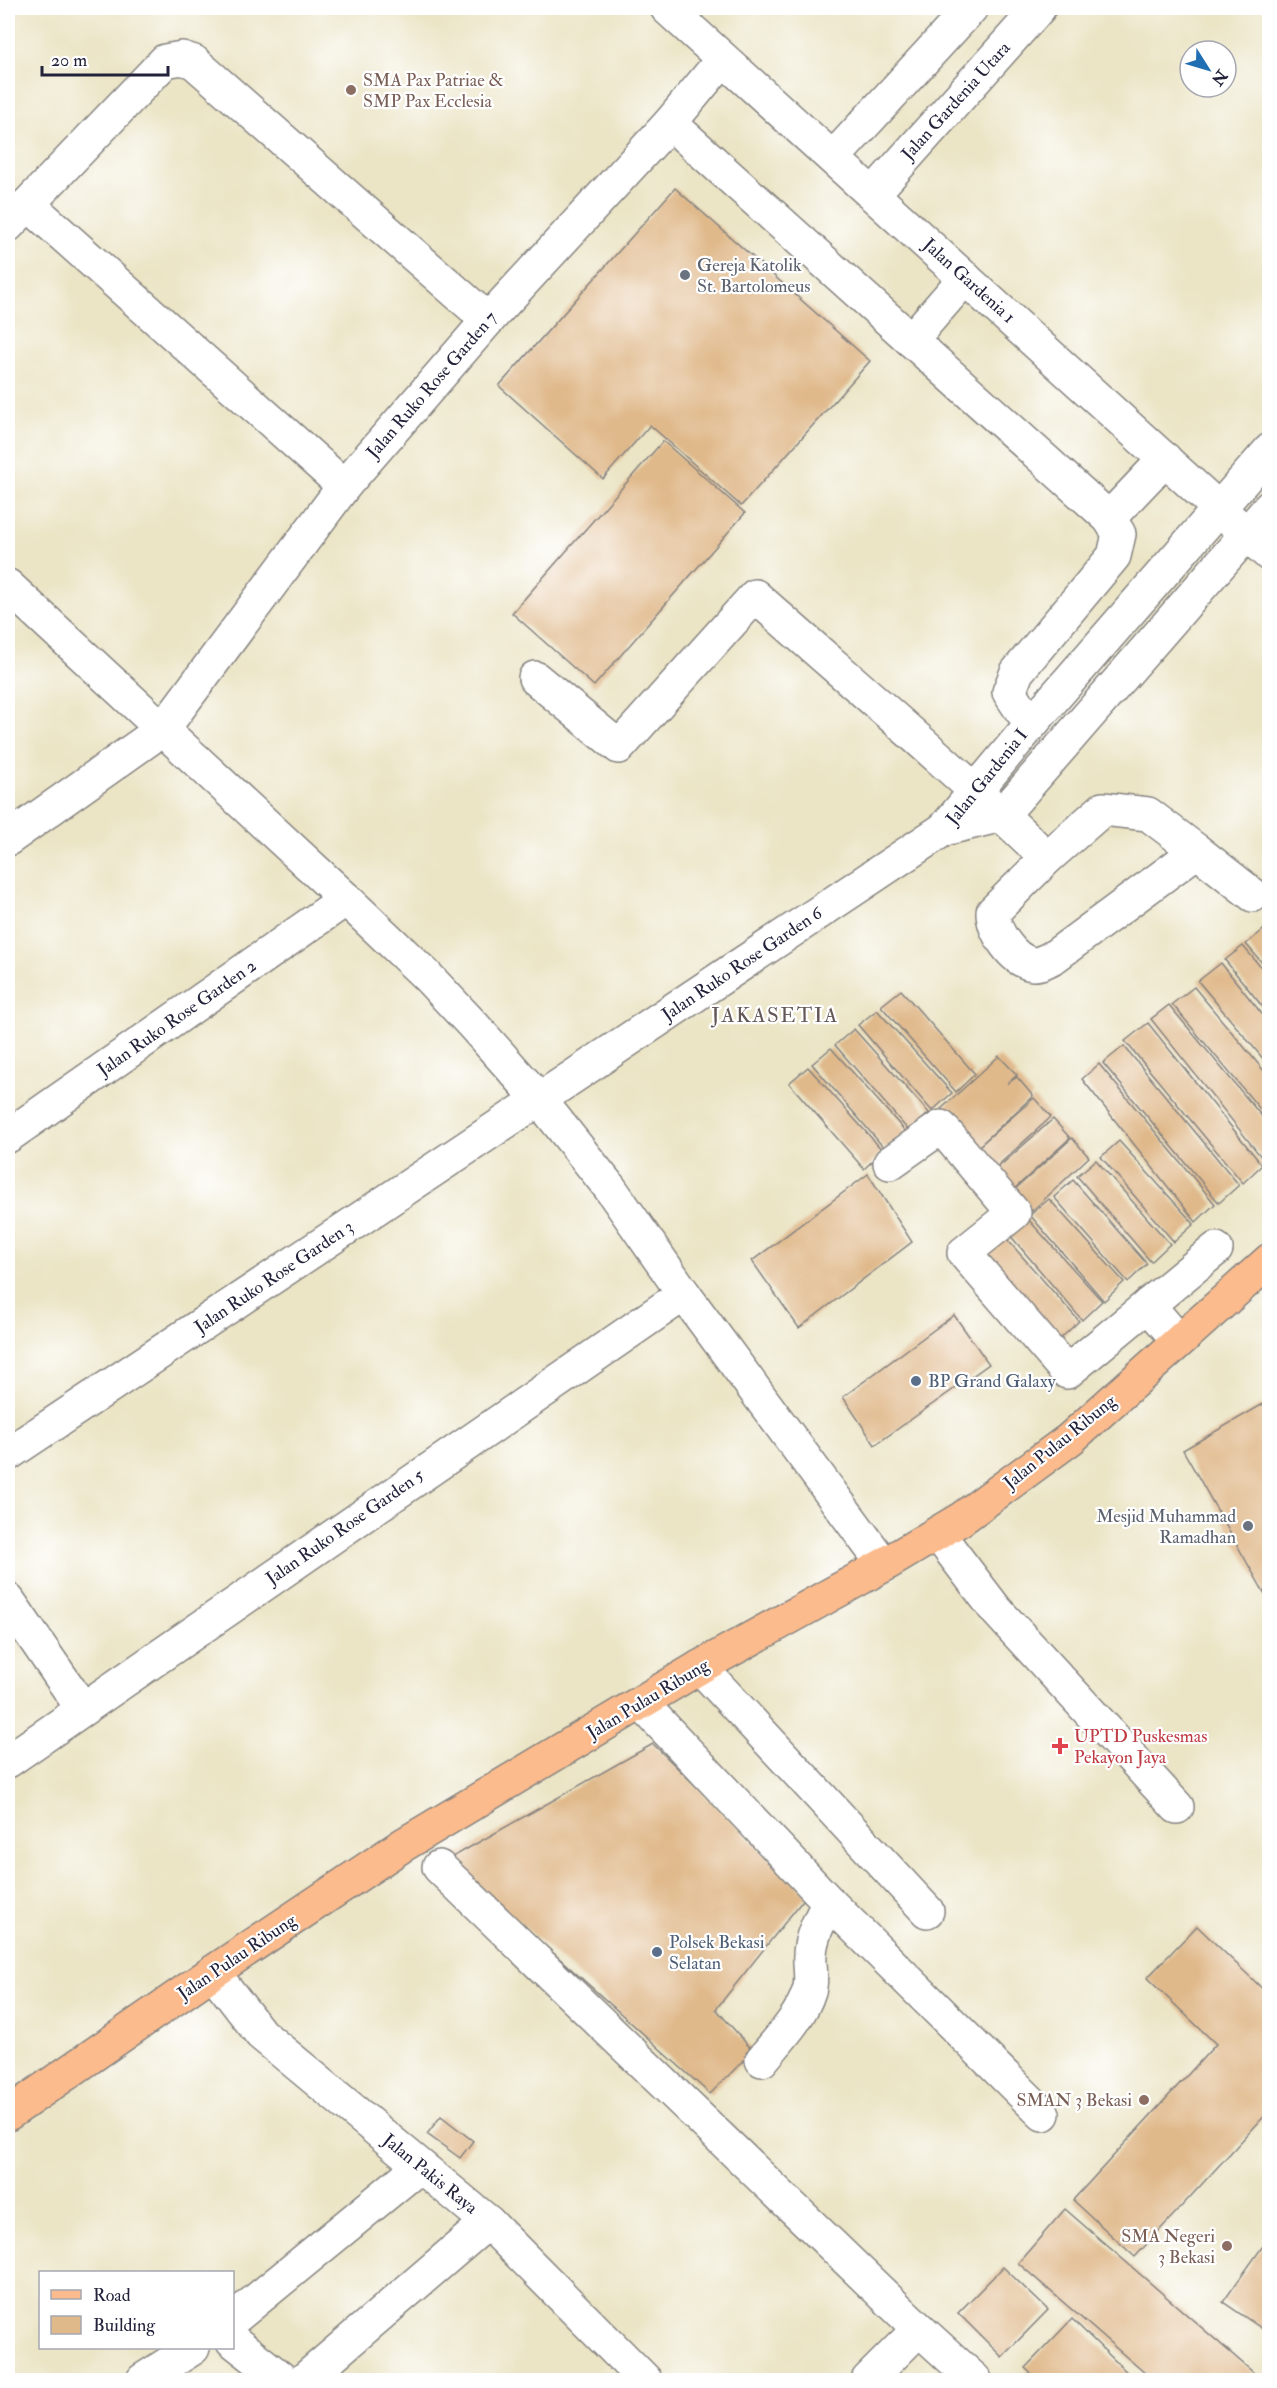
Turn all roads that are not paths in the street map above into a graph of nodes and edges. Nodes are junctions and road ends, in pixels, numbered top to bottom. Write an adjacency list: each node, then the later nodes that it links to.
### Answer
1 (667, 8): 4 (street, Jalan Gardenia 1)
2 (971, 8): 6 (street)
3 (1039, 8): 7 (street, Jalan Gardenia Utara)
4 (723, 59): 5 (street, Jalan Ruko Rose Garden 7); 6 (street, Jalan Gardenia 1)
5 (670, 123): 10 (street, Jalan Ruko Rose Garden 7); 11 (street)
6 (833, 158): 7 (street, Jalan Gardenia 1)
7 (873, 194): 9 (street, Jalan Gardenia 1)
8 (18, 214): 10 (street); 14 (street)
9 (965, 278): 11 (street); 13 (street, Jalan Gardenia 1)
10 (488, 320): 14 (street, Jalan Ruko Rose Garden 7)
11 (911, 340): 17 (street)
12 (1269, 450): 16 (street, Jalan Gardenia I)
13 (1165, 459): 16 (street, Jalan Gardenia 1); 17 (street)
14 (344, 486): 22 (street, Jalan Ruko Rose Garden 7)
15 (1269, 507): 18 (street, Jalan Gardenia I)
16 (1218, 508): 18 (street, Jalan Gardenia 1); 21 (street, Jalan Gardenia I)
17 (1109, 518): 21 (street)
18 (1258, 545): 24 (street, Jalan Gardenia I)
19 (8, 586): 22 (street)
20 (535, 678): 23 (street)
21 (1033, 722): 23 (street, Jalan Gardenia I)
22 (163, 729): 26 (street, Jalan Ruko Rose Garden 7); 30 (street)
23 (976, 789): 24 (street); 25 (street, Jalan Gardenia I)
24 (1002, 814): 25 (street, Jalan Gardenia I); 28 (street)
25 (944, 829): 31 (street, Jalan Ruko Rose Garden 6)
26 (8, 838)
27 (1197, 851): 28 (street); 28 (street); 29 (street)
28 (1047, 858)
29 (1253, 895)
30 (346, 899): 31 (street); 32 (street, Jalan Ruko Rose Garden 2)
31 (539, 1099): 36 (street); 39 (street, Jalan Ruko Rose Garden 3)
32 (8, 1136)
33 (890, 1163): 37 (street)
34 (1216, 1249): 37 (street)
35 (1269, 1260): 38 (main road, Jalan Pulau Ribung)
36 (684, 1294): 41 (street); 45 (street, Jalan Ruko Rose Garden 5)
37 (1148, 1305): 38 (street)
38 (1179, 1341): 40 (main road, Jalan Pulau Ribung)
39 (8, 1454)
40 (938, 1534): 41 (main road, Jalan Pulau Ribung); 47 (street)
41 (884, 1565): 43 (main road, Jalan Pulau Ribung)
42 (8, 1600): 45 (street)
43 (700, 1667): 44 (main road, Jalan Pulau Ribung); 50 (street)
44 (641, 1703): 49 (street); 51 (main road, Jalan Pulau Ribung)
45 (82, 1708): 46 (street, Jalan Ruko Rose Garden 5)
46 (8, 1761)
47 (1177, 1807)
48 (439, 1867): 58 (street)
49 (829, 1902): 52 (street); 54 (street)
50 (927, 1911)
51 (213, 1972): 53 (main road, Jalan Pulau Ribung); 55 (street, Jalan Pakis Raya)
52 (762, 2060)
53 (8, 2114)
54 (1043, 2114)
55 (420, 2166): 56 (street, Jalan Pakis Raya); 57 (street)
56 (488, 2222): 63 (street); 64 (street, Jalan Pakis Raya)
57 (234, 2318)
58 (919, 2329): 65 (street); 66 (street)
59 (234, 2342): 62 (street)
60 (191, 2349): 61 (street)
61 (142, 2380)
62 (283, 2380)
63 (304, 2380)
64 (645, 2380)
65 (868, 2380)
66 (975, 2380)

